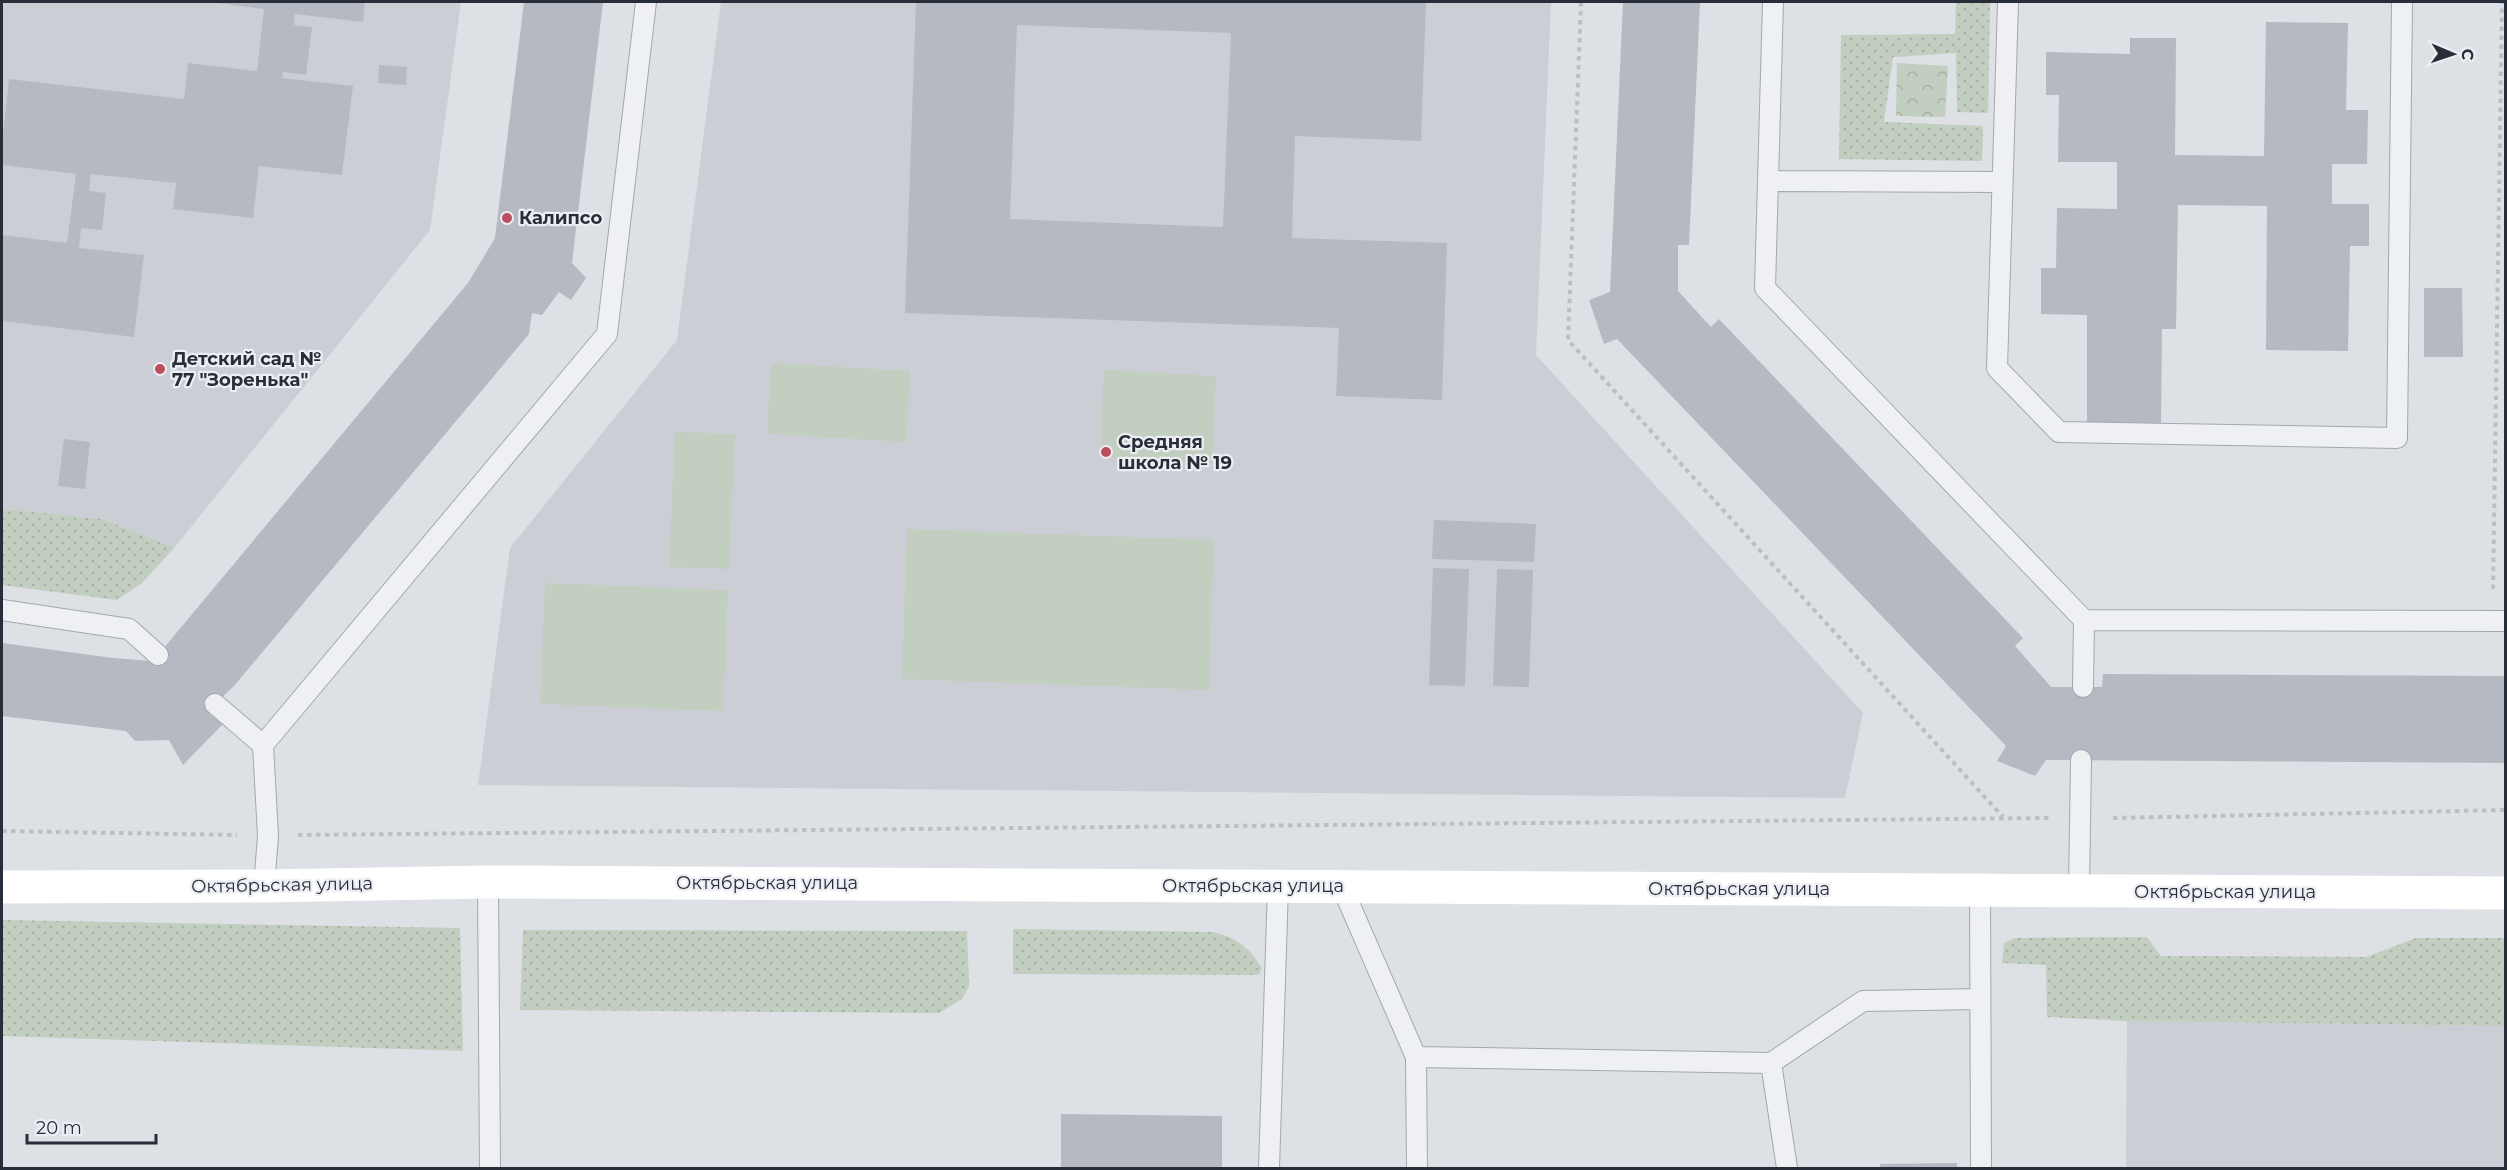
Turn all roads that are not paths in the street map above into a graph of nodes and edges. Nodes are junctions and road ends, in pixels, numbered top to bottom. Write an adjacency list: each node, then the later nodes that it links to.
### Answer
1 (646, 2): 13 (lane)
2 (1773, 2): 5 (lane)
3 (2008, 2): 6 (lane)
4 (2402, 2): 6 (lane)
5 (1768, 181): 6 (lane); 8 (lane)
6 (2001, 182)
7 (2, 610): 10 (lane)
8 (2084, 620): 9 (lane); 11 (lane)
9 (2499, 621)
10 (158, 655)
11 (2083, 687)
12 (215, 704): 13 (lane)
13 (263, 745): 16 (lane)
14 (2081, 759): 21 (lane)
15 (488, 882): 16 (main road, Октябрьская улица); 17 (main road, Октябрьская улица); 26 (lane)
16 (264, 886): 18 (main road, Октябрьская улица)
17 (1278, 886): 19 (main road, Октябрьская улица); 27 (lane)
18 (2, 887)
19 (1342, 887): 20 (main road, Октябрьская улица); 24 (lane)
20 (1980, 890): 21 (main road, Октябрьская улица); 23 (lane)
21 (2079, 891): 22 (main road, Октябрьская улица)
22 (2505, 893)
23 (1980, 999): 25 (lane); 30 (lane)
24 (1416, 1057): 25 (lane); 28 (lane)
25 (1772, 1063): 29 (lane)
26 (490, 1168)
27 (1269, 1168)
28 (1417, 1168)
29 (1787, 1168)
30 (1981, 1168)

